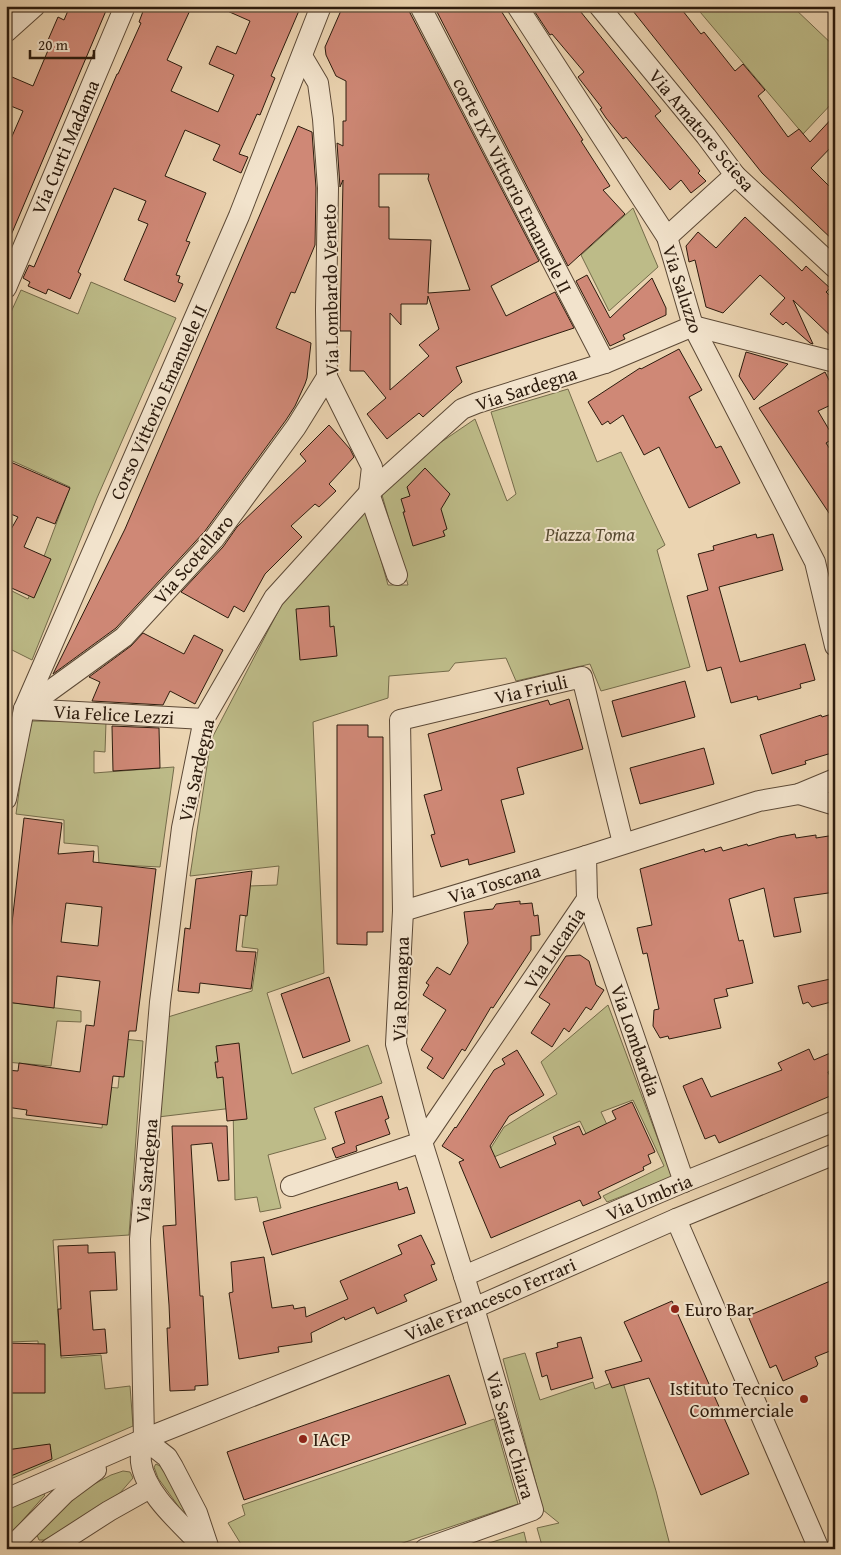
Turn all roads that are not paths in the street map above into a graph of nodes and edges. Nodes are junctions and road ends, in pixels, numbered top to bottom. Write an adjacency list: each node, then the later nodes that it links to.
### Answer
1 (35, 6): 7 (street)
2 (125, 6): 12 (street, Via Curti Madama)
3 (321, 6): 8 (street, Corso Vittorio Emanuele II)
4 (420, 6): 15 (street, corte IX^ Vittorio Emanuele II)
5 (517, 6): 10 (street, Via Saluzzo)
6 (599, 6): 9 (street, Via Amatore Sciesa)
7 (6, 32)
8 (302, 56): 16 (street, Via Lombardo Veneto); 20 (street, Corso Vittorio Emanuele II)
9 (735, 174): 10 (street); 11 (street, Via Amatore Sciesa)
10 (667, 237): 13 (street, Via Saluzzo)
11 (835, 268)
12 (6, 288)
13 (693, 326): 14 (street); 15 (street, Via Sardegna); 19 (street, Via Saluzzo)
14 (835, 362)
15 (605, 363): 17 (street, Via Sardegna)
16 (327, 377): 17 (street, Via Lombardo Veneto); 20 (street, Via Scotellaro)
17 (369, 493): 18 (street, Via Lombardo Veneto); 21 (street, Via Sardegna)
18 (397, 575)
19 (835, 646)
20 (24, 709): 21 (street, Via Felice Lezzi); 25 (street, Corso Vittorio Emanuele II)
21 (204, 719): 39 (street, Via Sardegna)
22 (400, 720): 27 (street, Via Friuli); 30 (street, Via Romagna)
23 (835, 779): 24 (street)
24 (799, 794): 26 (street); 27 (street)
25 (6, 800)
26 (835, 805)
27 (623, 844): 28 (street)
28 (586, 856): 29 (street, Via Lucania); 30 (street, Via Toscana)
29 (587, 899): 32 (street, Via Lucania); 34 (street, Via Lombardia)
30 (403, 911): 32 (street, Via Romagna)
31 (835, 1121): 34 (street, Via Umbria)
32 (422, 1142): 35 (street); 37 (street, Via Romagna)
33 (835, 1154): 36 (street, Viale Francesco Ferrari)
34 (684, 1182): 37 (street, Via Umbria)
35 (291, 1186)
36 (676, 1220): 38 (street, Viale Francesco Ferrari); 47 (street)
37 (464, 1276): 38 (street, Via Romagna)
38 (474, 1308): 39 (street, Viale Francesco Ferrari); 46 (street, Via Santa Chiara)
39 (144, 1439): 40 (street, Via Sardegna); 41 (street, Viale Francesco Ferrari); 42 (street, Viale Francesco Ferrari); 45 (street)
40 (150, 1488): 43 (street); 44 (street)
41 (6, 1499)
42 (9, 1549)
43 (50, 1549)
44 (206, 1549)
45 (209, 1549)
46 (425, 1549)
47 (819, 1549)

